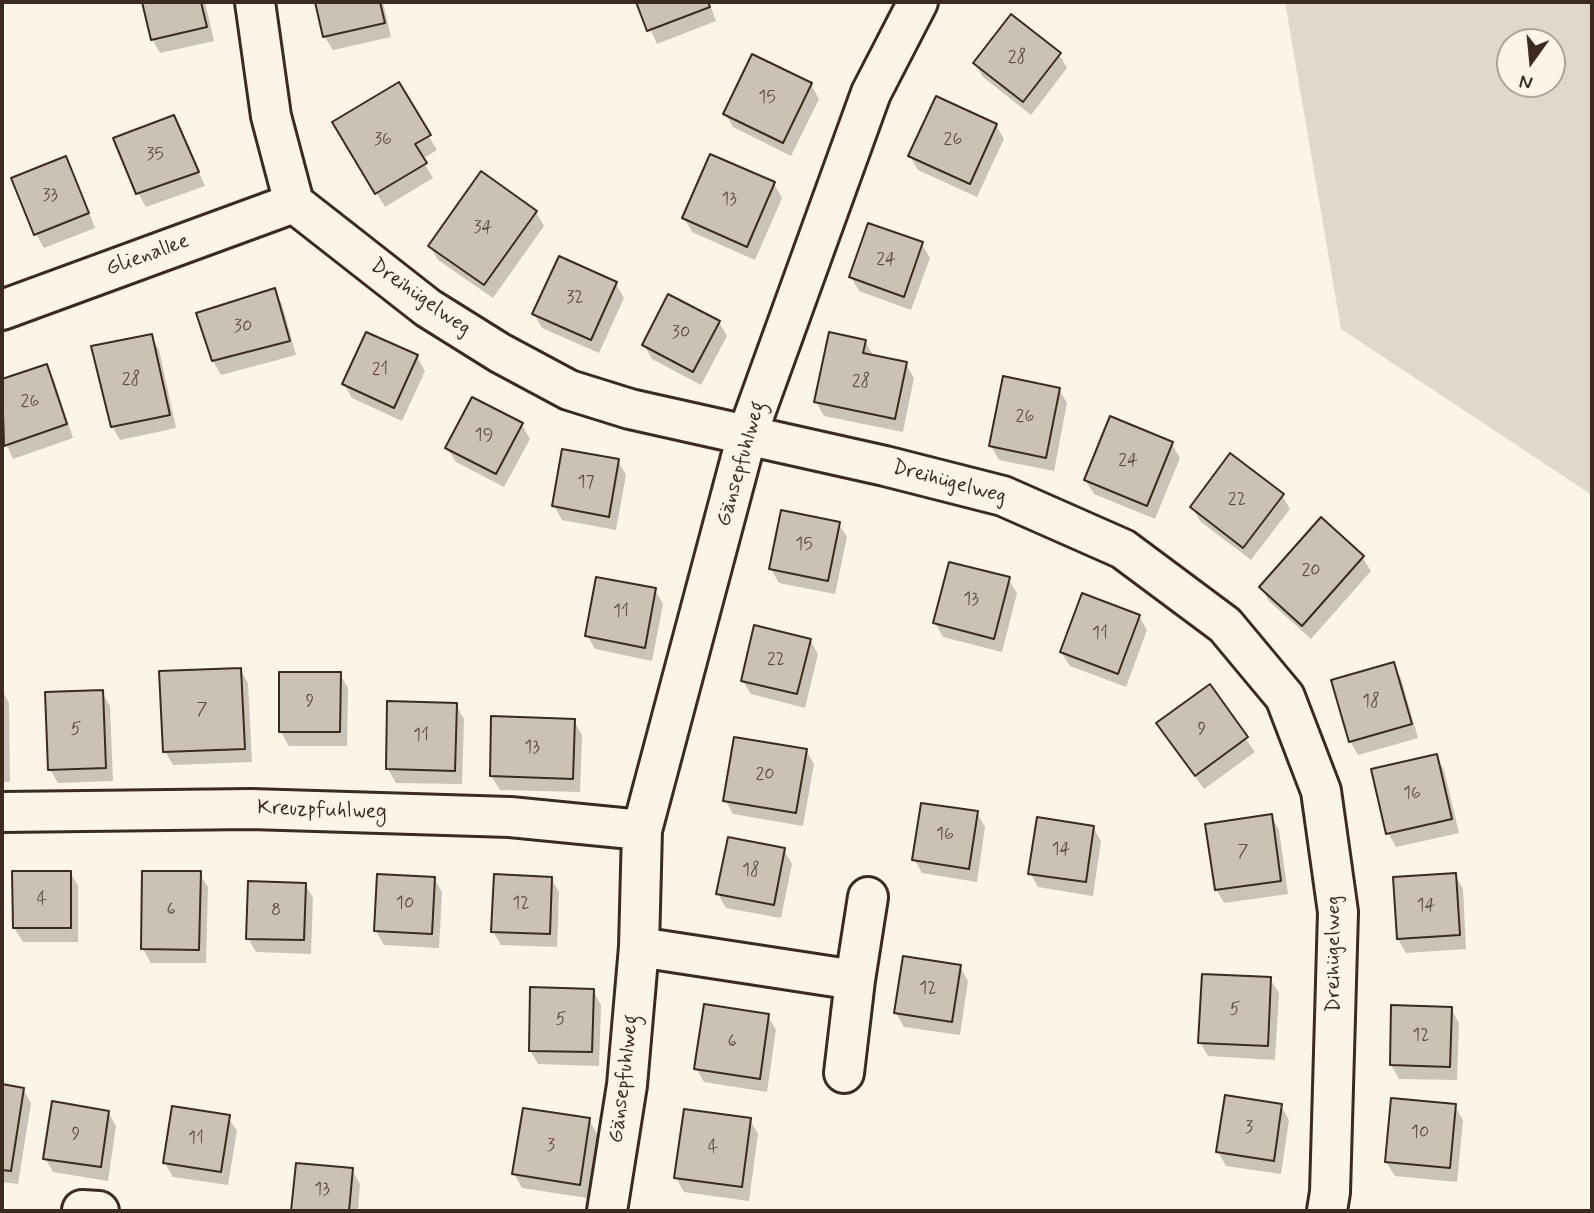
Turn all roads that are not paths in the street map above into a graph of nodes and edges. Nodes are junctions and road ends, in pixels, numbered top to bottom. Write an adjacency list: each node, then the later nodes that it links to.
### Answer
1 (255, 2): 3 (street)
2 (918, 2): 5 (street, Gänsepfuhlweg)
3 (294, 202): 4 (street, Glienallee); 5 (street, Dreihügelweg)
4 (2, 310)
5 (747, 435): 7 (street, Gänsepfuhlweg); 13 (street, Dreihügelweg)
6 (2, 812): 7 (street, Kreuzpfuhlweg)
7 (642, 831): 9 (street, Gänsepfuhlweg)
8 (868, 897): 10 (street)
9 (639, 947): 10 (street); 12 (street, Gänsepfuhlweg)
10 (855, 980): 11 (street)
11 (844, 1073)
12 (607, 1211)
13 (1327, 1211)

